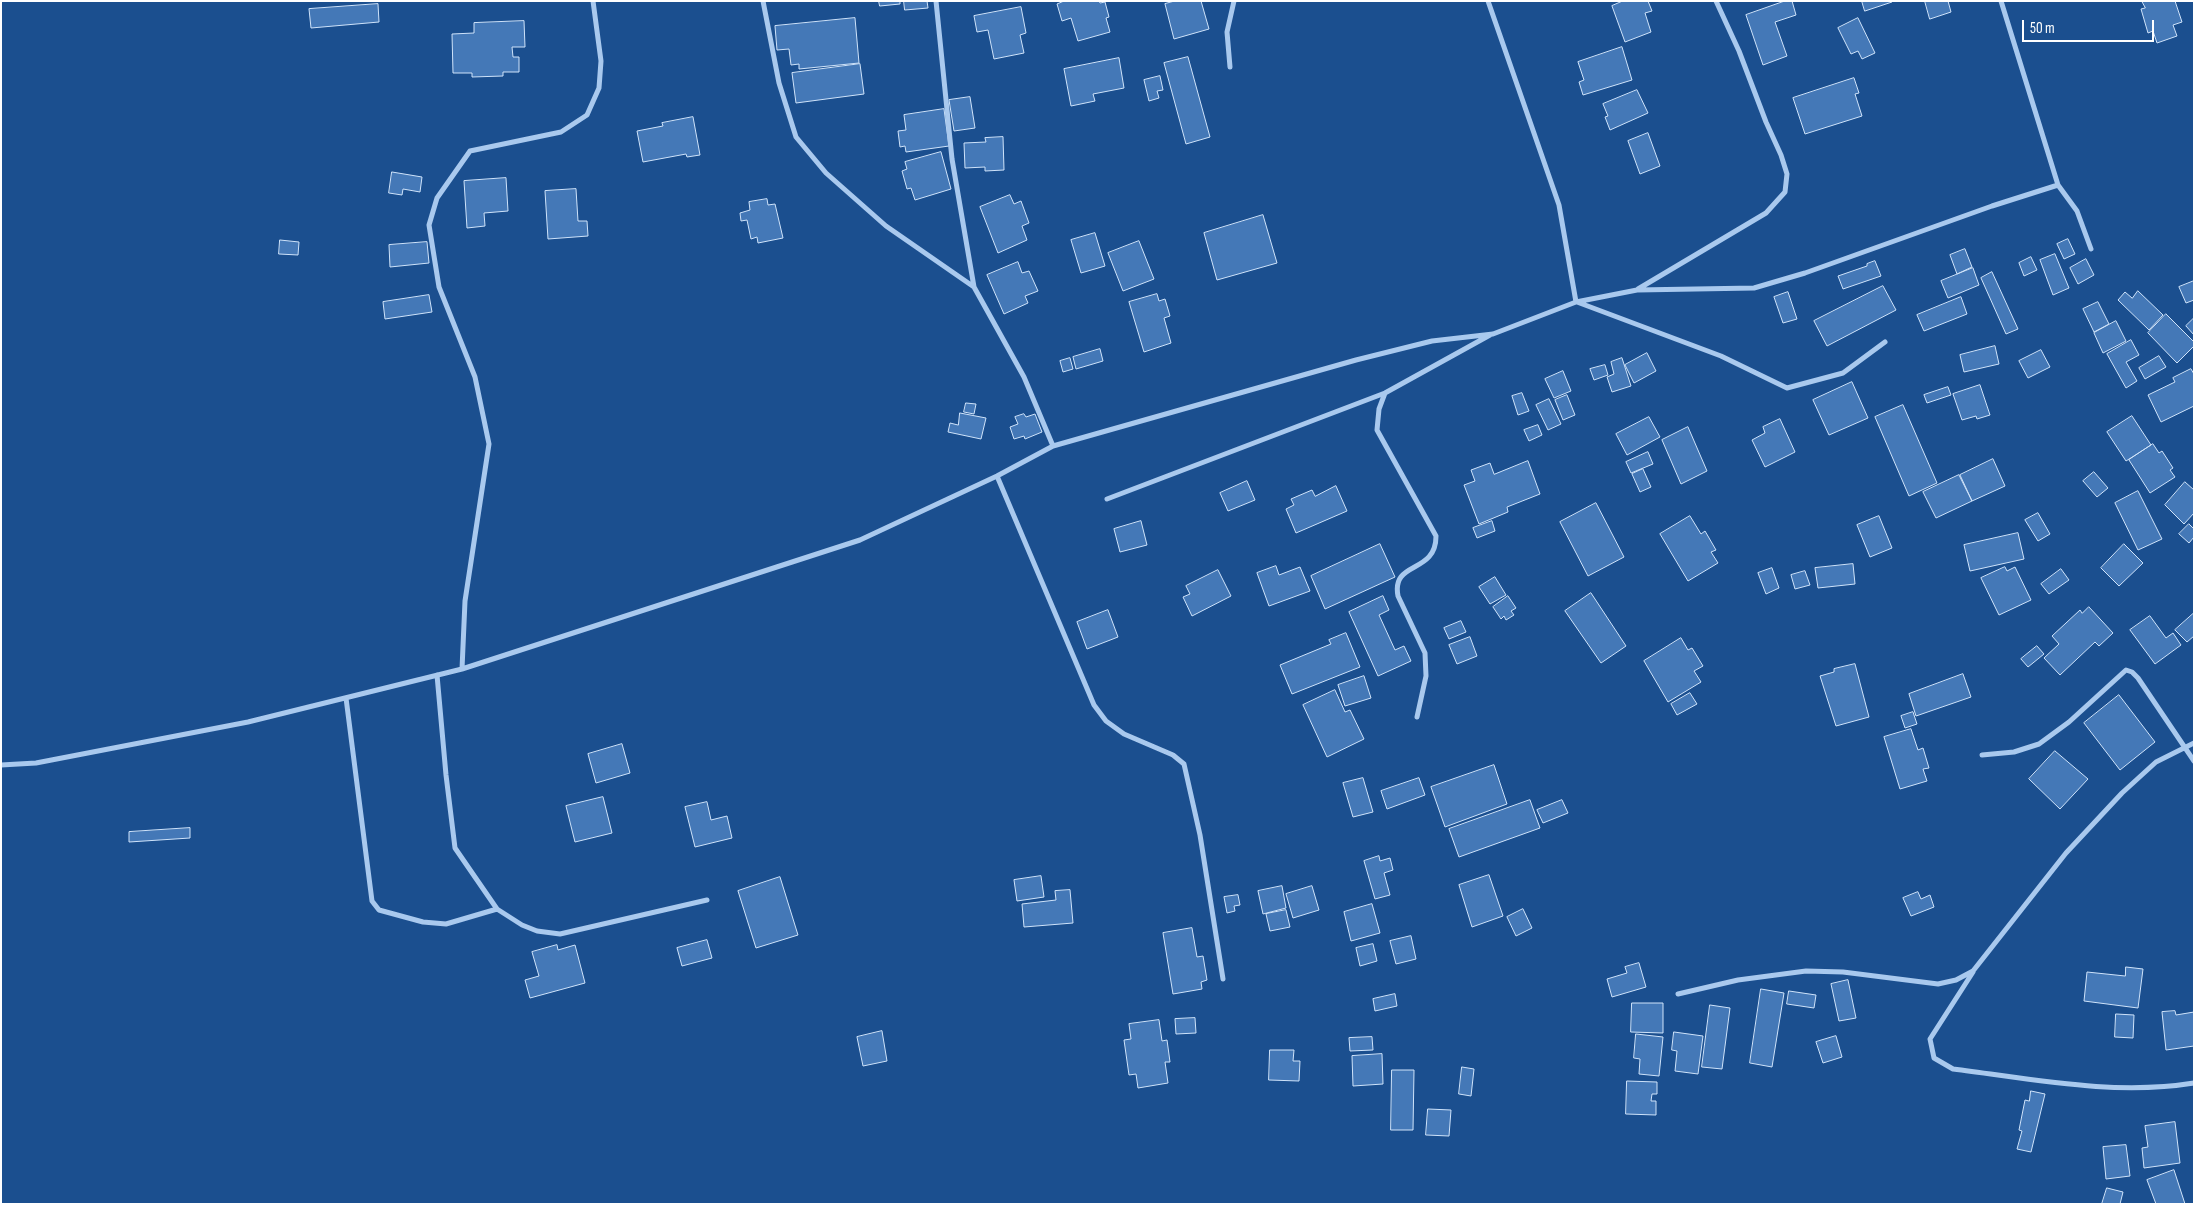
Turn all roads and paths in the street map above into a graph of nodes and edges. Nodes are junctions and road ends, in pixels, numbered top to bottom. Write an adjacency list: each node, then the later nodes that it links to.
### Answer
1 (594, 1): 20 (street)
2 (763, 1): 11 (street)
3 (936, 1): 11 (street)
4 (1234, 1): 8 (street)
5 (1488, 1): 13 (street)
6 (1716, 1): 12 (street)
7 (2001, 1): 9 (street)
8 (1230, 66)
9 (2058, 185): 10 (street); 12 (street)
10 (2091, 249)
11 (974, 287): 17 (street)
12 (1637, 290): 13 (street)
13 (1576, 302): 14 (street); 15 (street)
14 (1492, 334): 16 (street); 17 (street)
15 (1885, 342)
16 (1385, 393): 19 (street); 23 (street)
17 (1053, 446): 18 (street)
18 (997, 476): 20 (street); 32 (street)
19 (1107, 499)
20 (462, 669): 21 (street)
21 (438, 675): 22 (street); 30 (street)
22 (346, 698): 28 (street); 30 (street)
23 (1416, 717)
24 (2194, 744): 25 (street)
25 (2184, 748): 26 (street); 27 (street); 31 (street)
26 (1982, 755)
27 (2194, 761)
28 (1, 765)
29 (707, 900): 30 (street)
30 (497, 910)
31 (1973, 971): 33 (street); 34 (street)
32 (1222, 979)
33 (1678, 994)
34 (2194, 1083)

